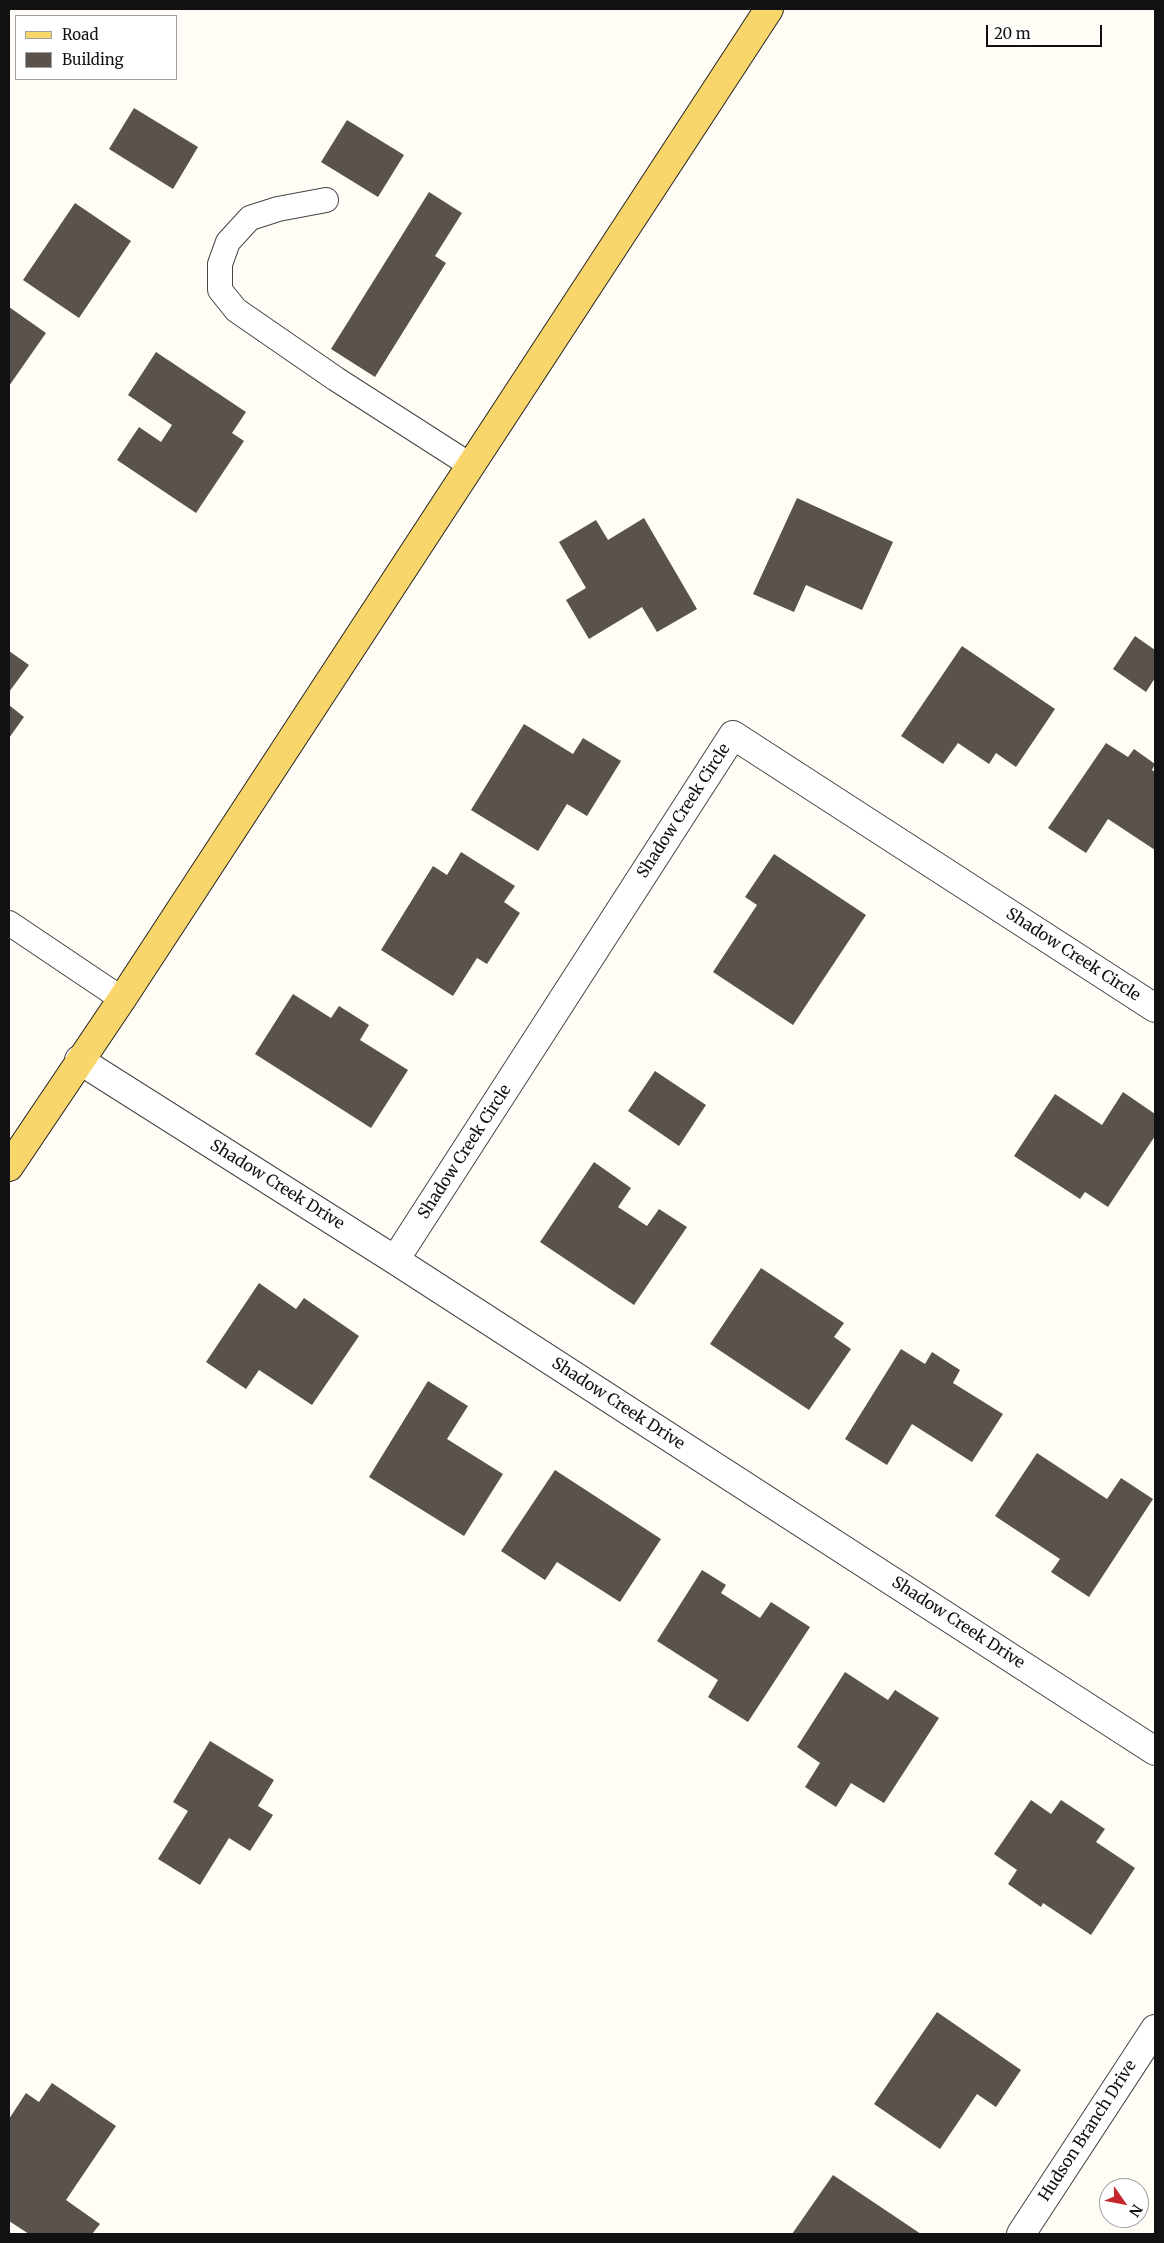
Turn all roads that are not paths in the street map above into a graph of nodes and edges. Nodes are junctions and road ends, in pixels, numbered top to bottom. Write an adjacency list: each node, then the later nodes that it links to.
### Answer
1 (769, 9): 3 (main road)
2 (326, 200): 3 (lane)
3 (470, 465): 5 (main road)
4 (9, 923): 5 (lane)
5 (122, 999): 7 (main road)
6 (1155, 1008): 9 (street, Shadow Creek Circle)
7 (79, 1060): 8 (main road); 9 (street, Shadow Creek Drive)
8 (9, 1167)
9 (395, 1260): 10 (street, Shadow Creek Drive)
10 (1155, 1750)
11 (1155, 2029): 12 (street, Hudson Branch Drive)
12 (1021, 2234)

